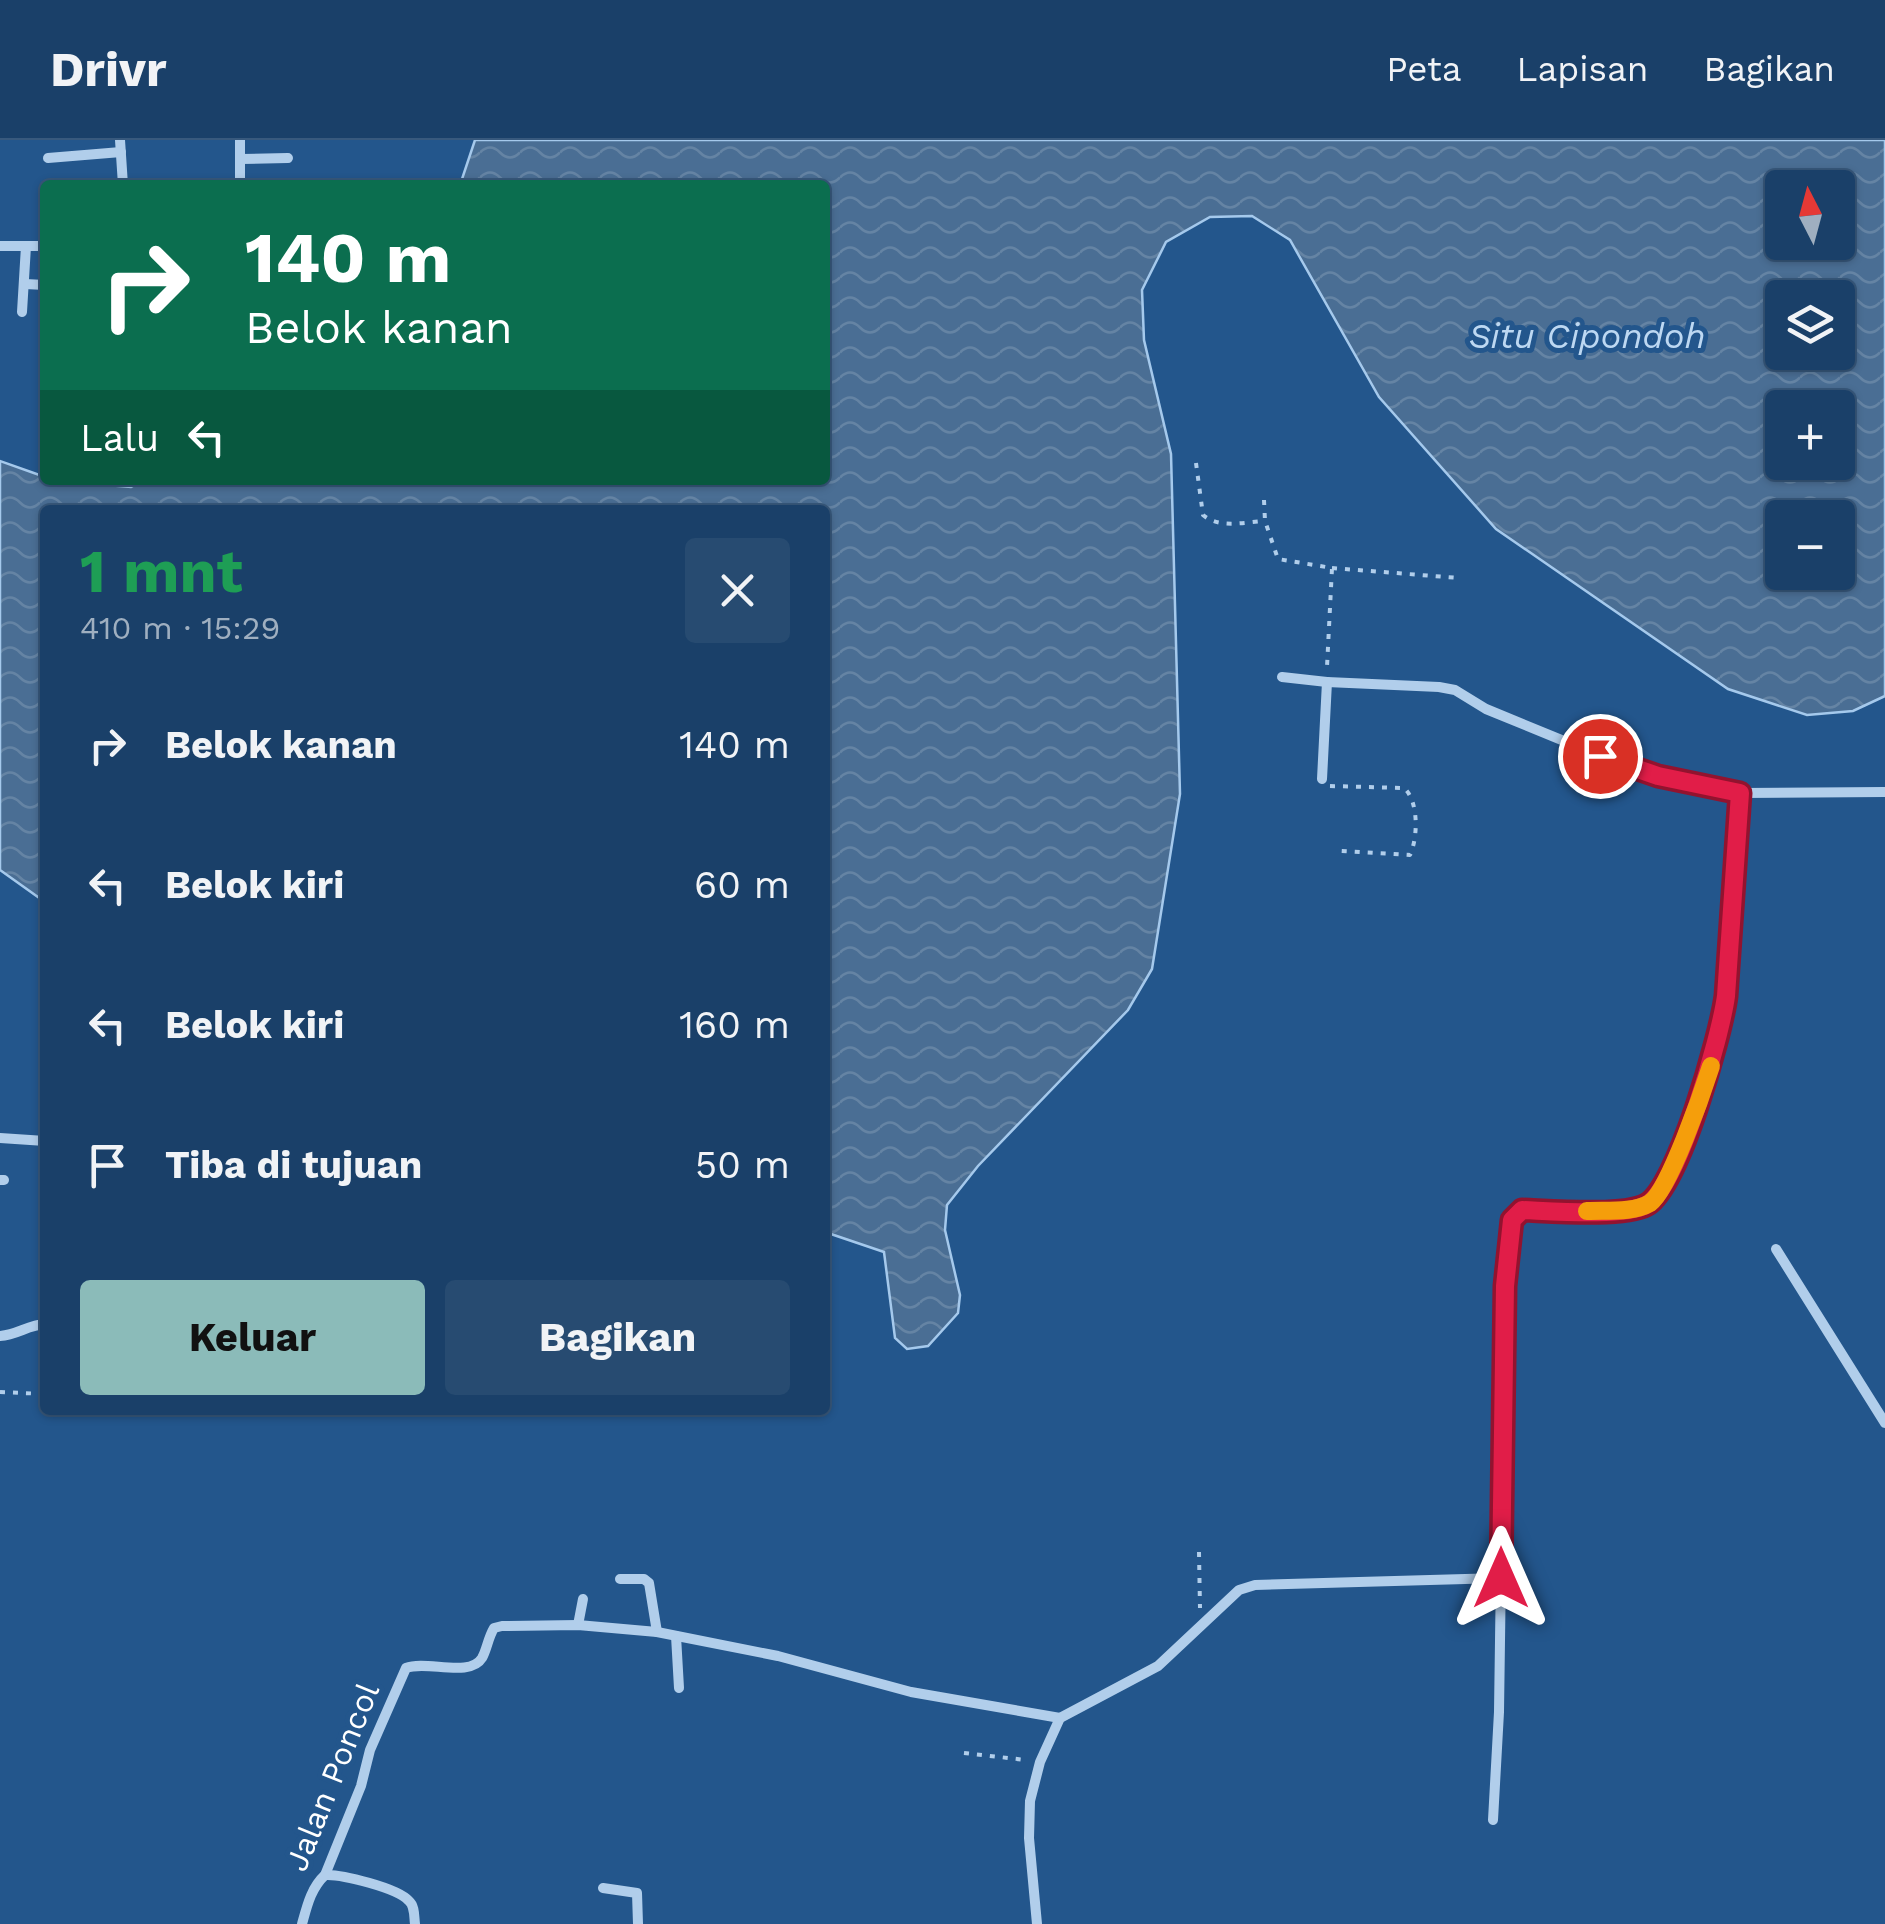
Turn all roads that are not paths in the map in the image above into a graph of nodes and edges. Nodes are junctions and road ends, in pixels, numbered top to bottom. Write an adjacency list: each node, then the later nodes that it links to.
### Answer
1 (240, 140): 5 (street)
2 (120, 146): 3 (street); 6 (street)
3 (48, 158)
4 (288, 158): 5 (street)
5 (241, 159): 7 (street)
6 (123, 180)
7 (240, 180)
8 (0, 246): 9 (street)
9 (26, 246): 10 (street); 11 (street)
10 (40, 246)
11 (25, 284): 12 (street); 13 (street)
12 (40, 285)
13 (22, 312)
14 (1282, 678): 15 (street)
15 (1326, 682): 16 (street); 18 (street)
16 (1322, 779)
17 (1885, 792): 18 (street)
18 (1740, 793): 25 (street)
19 (0, 1138): 20 (street)
20 (40, 1141)
21 (1776, 1249): 24 (street)
22 (40, 1325): 23 (street)
23 (0, 1336)
24 (1885, 1423)
25 (1501, 1578): 32 (street); 33 (street)
26 (620, 1579): 29 (street)
27 (583, 1599): 28 (street)
28 (578, 1625): 29 (street); 34 (street, Jalan Poncol)
29 (657, 1632): 30 (street)
30 (676, 1636): 31 (street); 32 (street)
31 (679, 1688)
32 (1060, 1718): 39 (street)
33 (1493, 1820)
34 (325, 1875): 36 (street, Jalan Poncol); 37 (street)
35 (603, 1888): 38 (street)
36 (302, 1924)
37 (415, 1924)
38 (638, 1924)
39 (1037, 1924)

